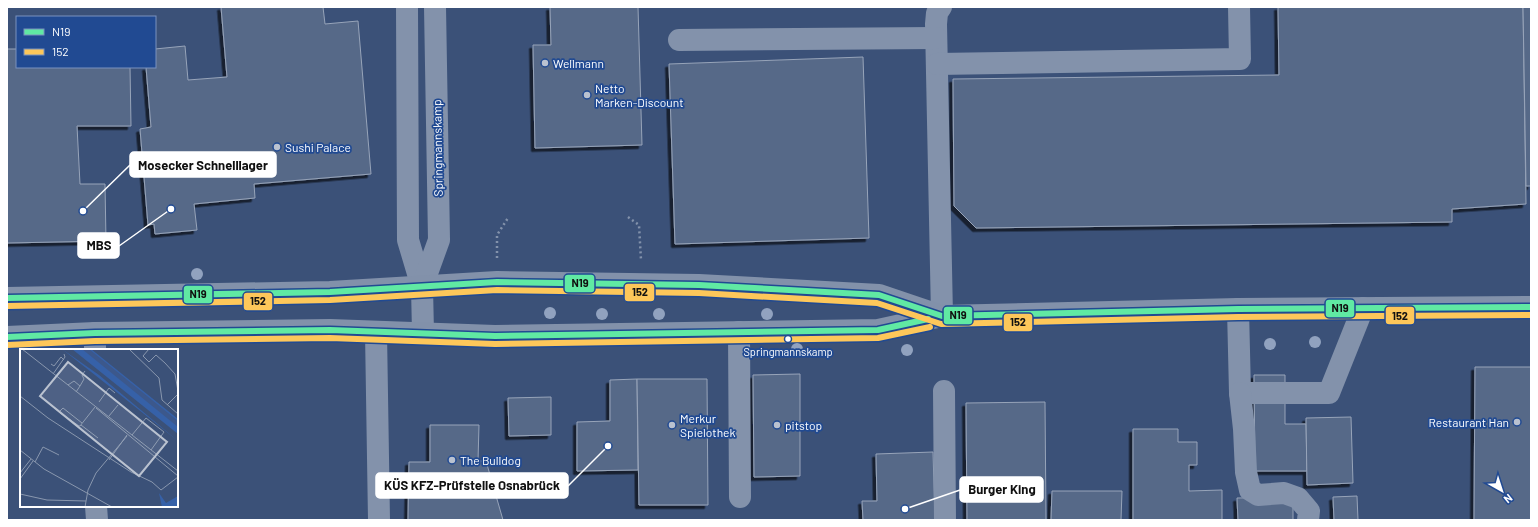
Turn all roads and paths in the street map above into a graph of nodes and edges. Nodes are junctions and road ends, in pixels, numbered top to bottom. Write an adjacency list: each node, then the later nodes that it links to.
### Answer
1 (407, 7): 12 (street, Springmannskamp)
2 (434, 7): 12 (street, Springmannskamp)
3 (941, 7): 5 (street)
4 (1239, 7): 7 (street)
5 (936, 38): 6 (street); 7 (street)
6 (679, 40)
7 (937, 64): 17 (street)
8 (628, 217): 11 (path)
9 (508, 218): 10 (path)
10 (497, 261)
11 (641, 261)
12 (422, 287): 13 (main road); 17 (main road); 20 (street, Springmannskamp)
13 (7, 298)
14 (1531, 307): 15 (main road)
15 (1363, 308): 16 (main road); 24 (street)
16 (1238, 309): 17 (main road); 24 (street)
17 (942, 316): 19 (main road)
18 (376, 332): 20 (main road); 22 (main road); 28 (street)
19 (739, 332): 20 (main road); 25 (street)
20 (422, 333)
21 (7, 338): 22 (main road)
22 (95, 342)
23 (944, 391): 29 (street)
24 (1240, 393): 30 (street)
25 (740, 497)
26 (96, 507): 27 (street)
27 (97, 520)
28 (379, 520)
29 (945, 520)
30 (1308, 520)

